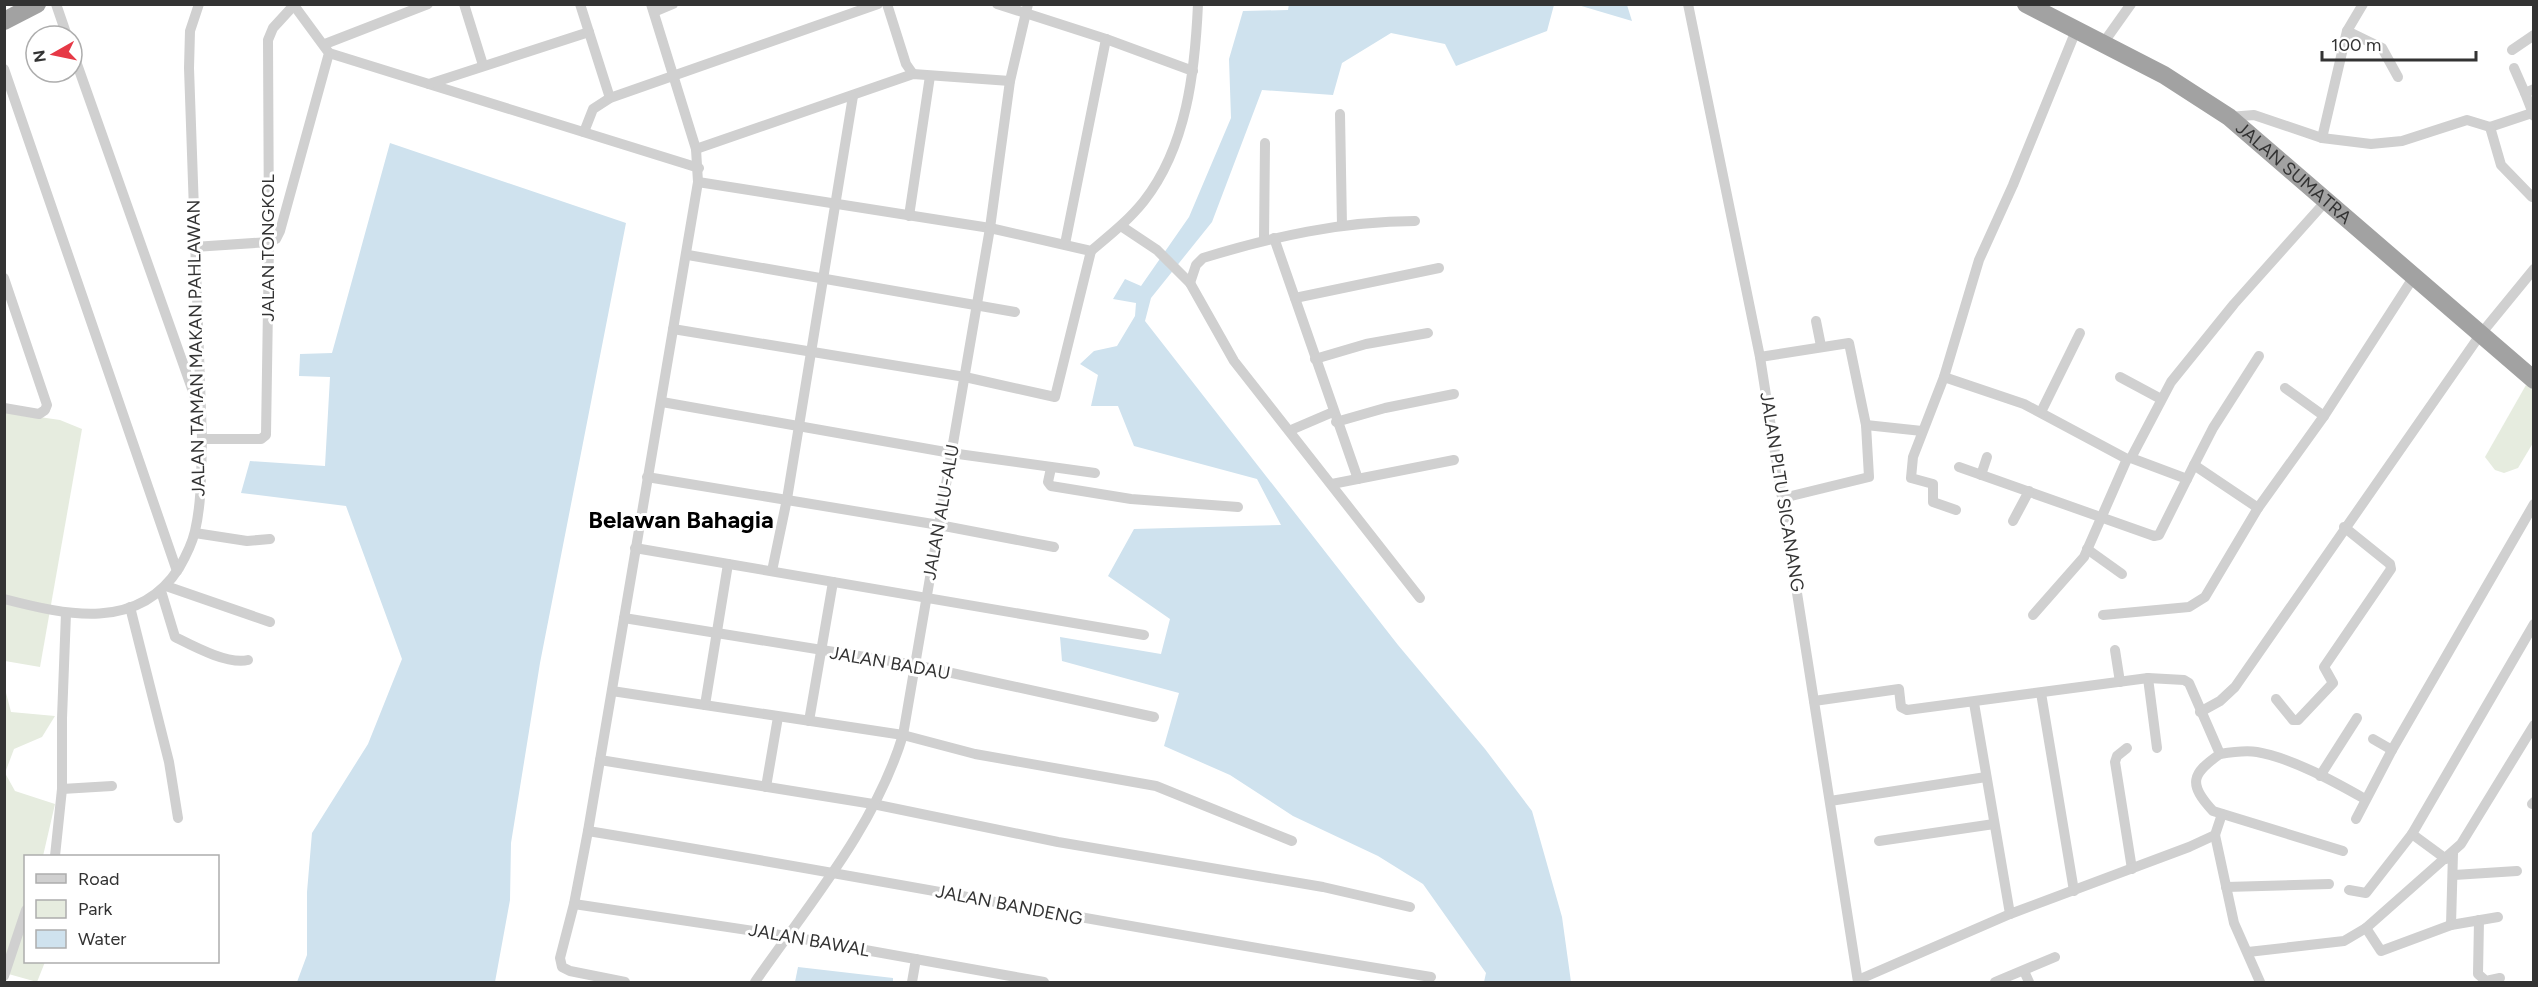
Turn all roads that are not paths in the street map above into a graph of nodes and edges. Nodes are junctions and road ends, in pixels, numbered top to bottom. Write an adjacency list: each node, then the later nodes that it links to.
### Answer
1 (56, 4): 21 (street)
2 (199, 4): 65 (street, JALAN TAMAN MAKAN PAHLAWAN)
3 (428, 4): 28 (street)
4 (464, 4): 30 (street)
5 (580, 4): 24 (street)
6 (673, 4): 17 (street)
7 (878, 4): 35 (street)
8 (887, 4): 34 (street)
9 (997, 4): 18 (street)
10 (1198, 4): 33 (street)
11 (1688, 4): 85 (street, JALAN PLTU SICANANG)
12 (2026, 4): 22 (highway, JALAN SUMATRA)
13 (2131, 4): 27 (street)
14 (294, 5): 28 (street); 63 (street, JALAN TONGKOL)
15 (2360, 5): 23 (street)
16 (33, 6): 19 (highway); 20 (highway)
17 (652, 8): 35 (street)
18 (1028, 8): 26 (street); 38 (street, JALAN ALU-ALU)
19 (4, 9)
20 (4, 21)
21 (63, 24)
22 (2077, 28): 27 (highway, JALAN SUMATRA); 89 (street)
23 (2347, 31): 37 (street); 49 (street)
24 (589, 32): 30 (street); 43 (street)
25 (2534, 35): 29 (street)
26 (1106, 39): 33 (street); 64 (street)
27 (2104, 42): 46 (highway, JALAN SUMATRA)
28 (327, 49): 40 (street); 63 (street)
29 (2512, 50)
30 (483, 65): 40 (street)
31 (2514, 68): 41 (street)
32 (4, 69): 135 (street)
33 (1193, 71): 59 (street)
34 (913, 74): 36 (street); 42 (street)
35 (675, 76): 43 (street); 51 (street)
36 (930, 76): 38 (street); 57 (street)
37 (2398, 77)
38 (1010, 81): 61 (street, JALAN ALU-ALU)
39 (84, 84): 96 (street)
40 (429, 84): 48 (street)
41 (2529, 91): 45 (street)
42 (853, 96): 51 (street); 56 (street)
43 (610, 98): 48 (street)
44 (1340, 114): 60 (street)
45 (2533, 115): 47 (street)
46 (2229, 117): 49 (street); 55 (highway, JALAN SUMATRA)
47 (2490, 127): 49 (street); 54 (street)
48 (584, 132): 52 (street)
49 (2322, 138)
50 (1265, 143): 62 (street)
51 (696, 149): 52 (street)
52 (699, 168): 53 (street)
53 (698, 182): 56 (street); 67 (street)
54 (2532, 197)
55 (2325, 201): 70 (highway, JALAN SUMATRA); 93 (street)
56 (835, 203): 57 (street); 72 (street)
57 (909, 216): 61 (street)
58 (1415, 221): 60 (street)
59 (1121, 226): 66 (street); 73 (street)
60 (1342, 226): 62 (street)
61 (990, 228): 64 (street); 75 (street, JALAN ALU-ALU)
62 (1269, 239): 73 (street); 74 (street)
63 (269, 242): 65 (street); 104 (street, JALAN TONGKOL)
64 (1065, 244): 66 (street)
65 (194, 247): 96 (street, JALAN TAMAN MAKAN PAHLAWAN)
66 (1091, 251): 87 (street)
67 (688, 255): 72 (street); 78 (street)
68 (1439, 268): 74 (street)
69 (2534, 269): 81 (street)
70 (2414, 278): 81 (highway, JALAN SUMATRA); 98 (street)
71 (4, 279): 95 (street)
72 (824, 279): 75 (street); 83 (street)
73 (1187, 279): 102 (street)
74 (1295, 298): 86 (street)
75 (977, 304): 76 (street); 87 (street, JALAN ALU-ALU)
76 (1015, 312)
77 (1816, 321): 82 (street)
78 (673, 329): 83 (street); 94 (street)
79 (1428, 333): 86 (street)
80 (2080, 333): 97 (street)
81 (2480, 335): 90 (highway, JALAN SUMATRA); 128 (street)
82 (1821, 346): 85 (street); 100 (street)
83 (810, 352): 87 (street); 101 (street)
84 (2259, 356): 109 (street)
85 (1760, 357): 119 (street, JALAN PLTU SICANANG)
86 (1315, 359): 99 (street)
87 (964, 377): 105 (street, JALAN ALU-ALU)
88 (2120, 377): 93 (street)
89 (1945, 378): 97 (street); 103 (street)
90 (2534, 380)
91 (2285, 388): 98 (street)
92 (1454, 394): 99 (street)
93 (2161, 399): 107 (street)
94 (662, 402): 101 (street); 114 (street)
95 (4, 408)
96 (200, 410): 104 (street, JALAN TAMAN MAKAN PAHLAWAN)
97 (2041, 412): 107 (street)
98 (2324, 416): 123 (street)
99 (1334, 417): 102 (street); 115 (street)
100 (1866, 425): 103 (street); 119 (street)
101 (799, 426): 105 (street); 120 (street)
102 (1291, 430): 117 (street)
103 (1922, 431): 124 (street)
104 (202, 440): 129 (street, JALAN TAMAN MAKAN PAHLAWAN)
105 (951, 453): 111 (street); 127 (street, JALAN ALU-ALU)
106 (1987, 458): 113 (street)
107 (2129, 458): 116 (street); 125 (street)
108 (1454, 459): 115 (street)
109 (2194, 465): 116 (street); 123 (street)
110 (1959, 467): 113 (street)
111 (1051, 468): 112 (street); 122 (street)
112 (1095, 473)
113 (1981, 476): 118 (street)
114 (647, 477): 120 (street); 132 (street)
115 (1358, 479): 117 (street)
116 (2187, 479): 125 (street)
117 (1332, 484): 141 (street)
118 (2029, 491): 125 (street); 126 (street)
119 (1783, 498): 161 (street, JALAN PLTU SICANANG)
120 (787, 499): 127 (street); 136 (street)
121 (2534, 504): 174 (street)
122 (1238, 507)
123 (2258, 508): 146 (street)
124 (1956, 510)
125 (2100, 518): 133 (street)
126 (2013, 521)
127 (939, 525): 131 (street); 140 (street, JALAN ALU-ALU)
128 (2344, 527): 160 (street); 164 (street)
129 (195, 533): 130 (street); 135 (street, JALAN TAMAN MAKAN PAHLAWAN)
130 (270, 539)
131 (1054, 547)
132 (634, 548): 134 (street); 147 (street)
133 (2087, 549): 137 (street); 145 (street)
134 (728, 564): 136 (street); 150 (street)
135 (177, 571): 139 (street, JALAN TAMAN MAKAN PAHLAWAN)
136 (772, 571): 138 (street)
137 (2122, 574)
138 (833, 582): 140 (street); 153 (street)
139 (164, 589): 143 (street, JALAN TAMAN MAKAN PAHLAWAN); 148 (street); 154 (street)
140 (927, 597): 151 (street); 155 (street, JALAN ALU-ALU)
141 (1420, 598)
142 (4, 599): 144 (street, JALAN TAMAN MAKAN PAHLAWAN)
143 (130, 607): 144 (street, JALAN TAMAN MAKAN PAHLAWAN); 186 (street)
144 (66, 613): 181 (street)
145 (2033, 615)
146 (2103, 615)
147 (624, 618): 150 (street, JALAN BADAU); 158 (street)
148 (270, 622)
149 (2534, 624): 190 (street)
150 (717, 633): 153 (street, JALAN BADAU); 163 (street)
151 (1144, 635)
152 (2115, 650): 157 (street)
153 (821, 651): 155 (street, JALAN BADAU); 168 (street)
154 (248, 660)
155 (915, 665): 166 (street, JALAN BADAU); 170 (street, JALAN ALU-ALU)
156 (2148, 678): 157 (street); 164 (street); 173 (street)
157 (2120, 682): 159 (street)
158 (612, 691): 163 (street); 176 (street)
159 (2041, 693): 162 (street); 204 (street)
160 (2276, 699)
161 (1814, 701): 162 (street); 183 (street, JALAN PLTU SICANANG)
162 (1974, 703): 178 (street)
163 (705, 705): 165 (street)
164 (2200, 711): 175 (street)
165 (778, 717): 168 (street); 180 (street)
166 (1154, 717)
167 (2357, 718): 177 (street)
168 (809, 721): 170 (street)
169 (2534, 725): 196 (street)
170 (903, 735): 184 (street, JALAN ALU-ALU); 192 (street)
171 (2373, 739): 174 (street)
172 (2127, 748): 197 (street)
173 (2157, 748)
174 (2392, 750): 182 (street)
175 (2220, 754): 177 (street); 185 (street)
176 (600, 760): 180 (street); 189 (street)
177 (2320, 776): 182 (street)
178 (1986, 777): 183 (street); 188 (street)
179 (112, 786): 181 (street)
180 (766, 787): 184 (street)
181 (62, 789): 195 (street)
182 (2365, 799): 187 (street)
183 (1830, 801): 221 (street, JALAN PLTU SICANANG)
184 (873, 804): 198 (street, JALAN ALU-ALU); 206 (street)
185 (2222, 814): 191 (street); 194 (street)
186 (178, 818)
187 (2356, 819)
188 (1994, 824): 193 (street); 207 (street)
189 (588, 831): 198 (street, JALAN BANDENG); 205 (street)
190 (2412, 834): 196 (street); 203 (street)
191 (2215, 835): 197 (street); 202 (street)
192 (1292, 841)
193 (1879, 841)
194 (2343, 851)
195 (55, 855)
196 (2449, 856): 200 (street); 212 (street)
197 (2132, 869): 204 (street)
198 (833, 871): 213 (street, JALAN ALU-ALU); 219 (street, JALAN BANDENG)
199 (2517, 872): 200 (street)
200 (2454, 875): 211 (street)
201 (2329, 884): 202 (street)
202 (2226, 887): 214 (street)
203 (2349, 890)
204 (2074, 891): 207 (street)
205 (574, 904): 213 (street, JALAN BAWAL); 222 (street)
206 (1410, 907)
207 (2010, 914): 221 (street)
208 (24, 916): 218 (street)
209 (2498, 917): 210 (street)
210 (2479, 920): 211 (street); 220 (street)
211 (2451, 925): 212 (street)
212 (2366, 928): 214 (street)
213 (787, 936): 216 (street, JALAN BAWAL); 223 (street, JALAN ALU-ALU)
214 (2248, 952): 228 (street)
215 (2055, 957): 217 (street)
216 (916, 959): 224 (street); 225 (street, JALAN BAWAL)
217 (2024, 971): 226 (street); 227 (street)
218 (4, 976)
219 (1431, 977)
220 (2500, 978)
221 (1858, 981)
222 (625, 982)
223 (755, 982)
224 (912, 982)
225 (1044, 982)
226 (1995, 982)
227 (2029, 982)
228 (2260, 982)

